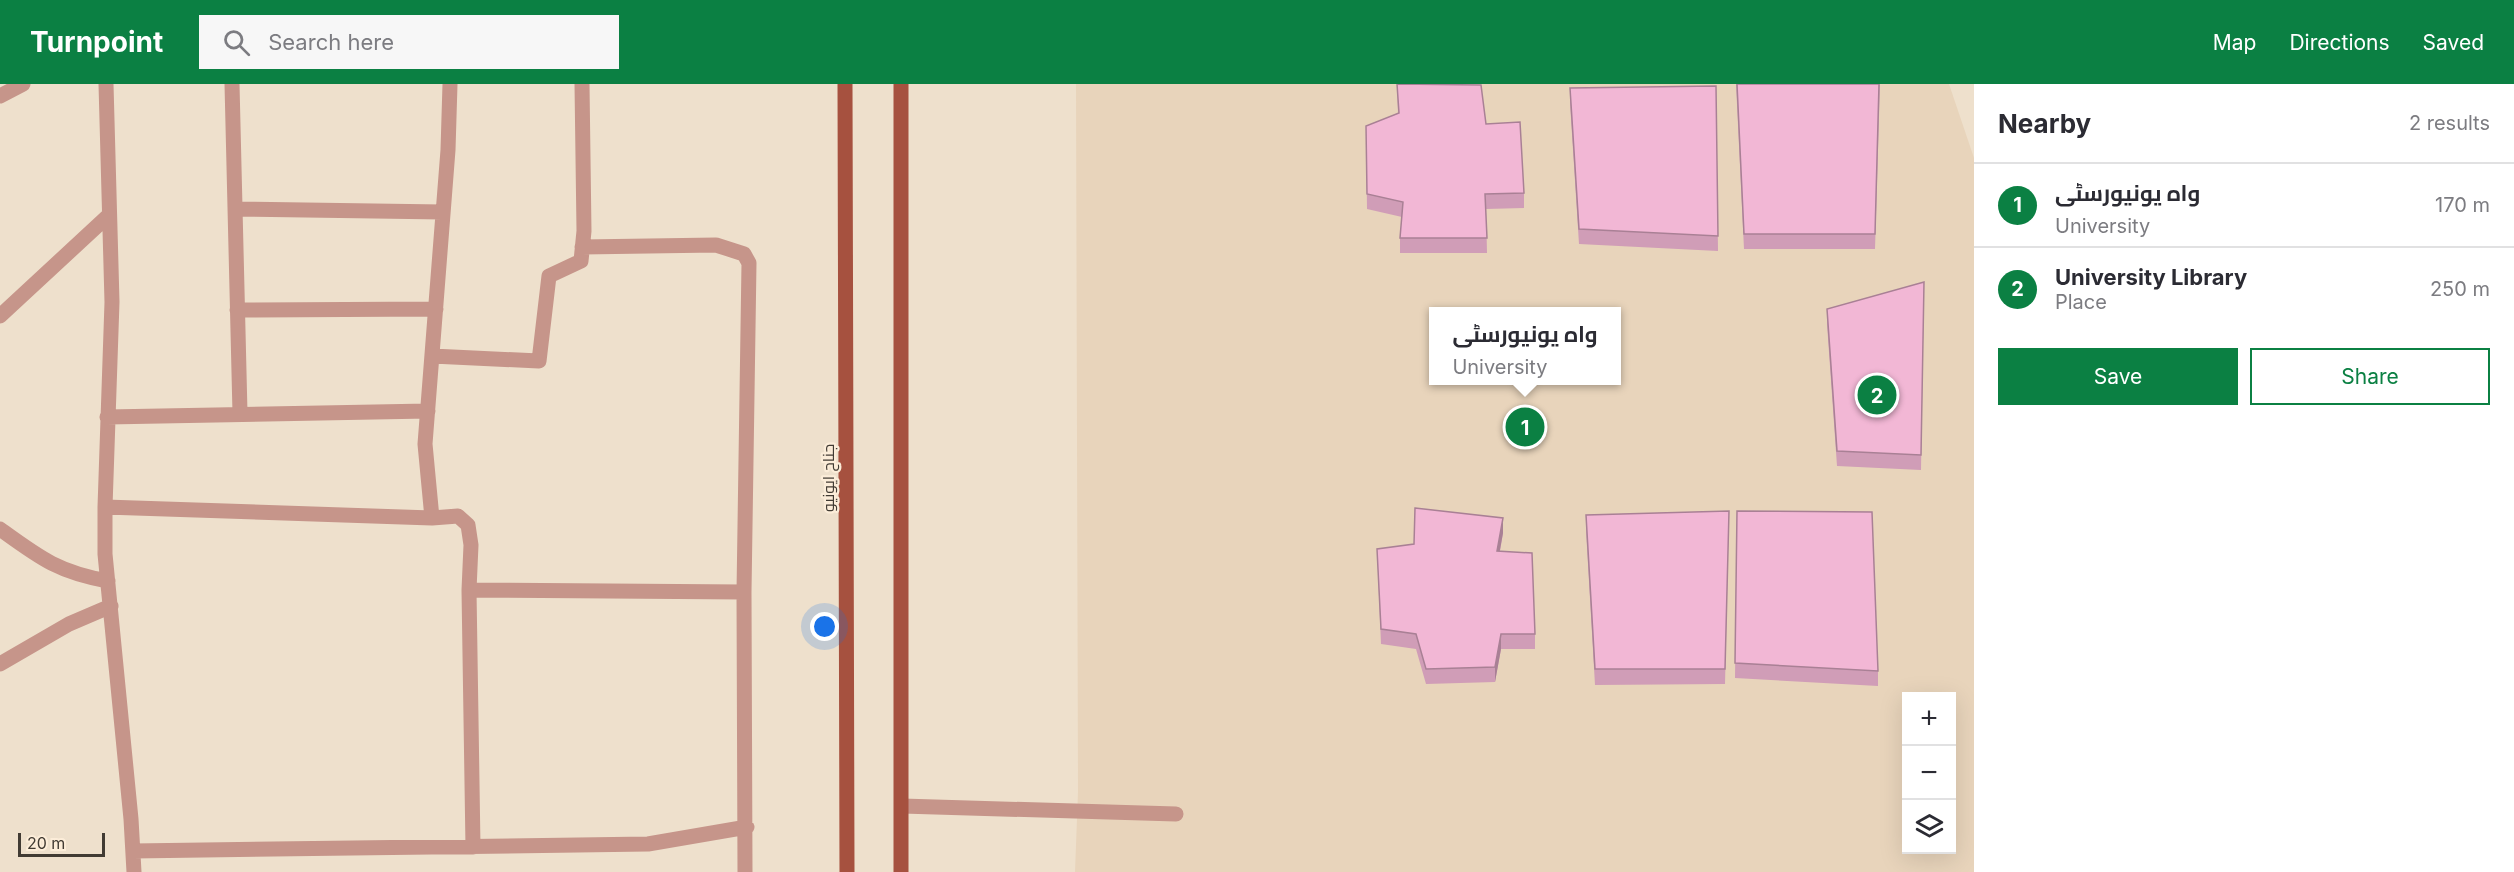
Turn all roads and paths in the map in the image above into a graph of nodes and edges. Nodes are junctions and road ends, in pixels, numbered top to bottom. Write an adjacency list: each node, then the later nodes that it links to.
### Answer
1 (23, 84): 8 (street)
2 (106, 84): 11 (street)
3 (232, 84): 9 (street)
4 (450, 84): 10 (street)
5 (582, 84): 12 (street)
6 (845, 84): 35 (main road, جناح ایونیو)
7 (901, 84): 28 (main road)
8 (0, 96)
9 (235, 209): 10 (street); 14 (street)
10 (443, 212): 13 (street)
11 (110, 214): 15 (street); 19 (street)
12 (582, 247): 16 (street); 25 (street)
13 (436, 309): 14 (street); 16 (street)
14 (237, 310): 18 (street)
15 (0, 316)
16 (432, 356): 17 (street)
17 (428, 411): 18 (street); 21 (street)
18 (240, 413): 19 (street)
19 (107, 417): 20 (street)
20 (105, 507): 21 (street); 23 (street)
21 (432, 518): 24 (street)
22 (0, 529): 23 (street)
23 (108, 581): 26 (street)
24 (469, 590): 25 (street); 31 (street)
25 (744, 592): 30 (street)
26 (111, 606): 27 (street); 32 (street)
27 (0, 664)
28 (902, 806): 29 (street); 36 (main road)
29 (1176, 814)
30 (747, 827): 31 (street); 34 (street)
31 (473, 846): 32 (street)
32 (133, 851): 33 (street)
33 (134, 872)
34 (745, 872)
35 (847, 872)
36 (901, 872)

